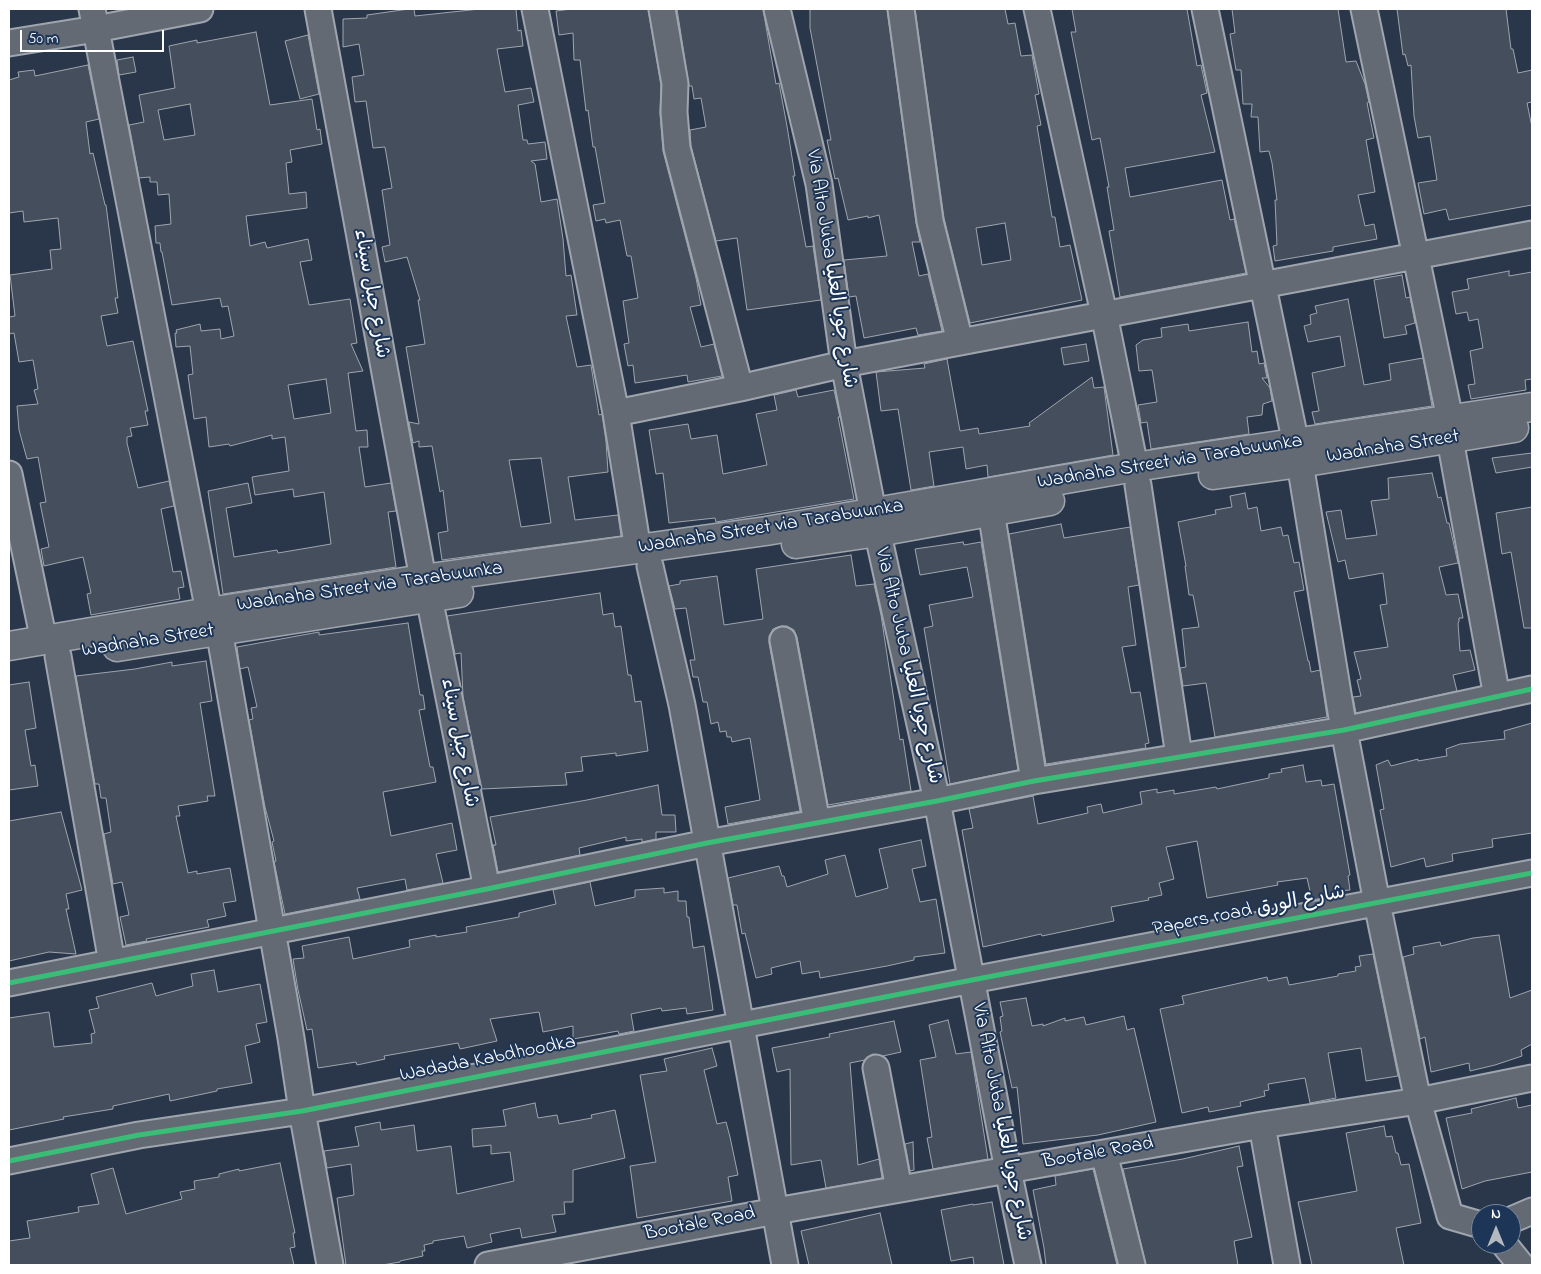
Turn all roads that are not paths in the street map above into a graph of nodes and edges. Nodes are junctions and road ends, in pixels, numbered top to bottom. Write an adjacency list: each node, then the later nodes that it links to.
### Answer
1 (200, 9): 10 (street)
2 (318, 9): 29 (street, شارع جبل سيناء)
3 (535, 9): 20 (street)
4 (662, 9): 18 (street)
5 (777, 9): 17 (street, Via Alto Juba شارع جوبا العليا)
6 (901, 9): 16 (street)
7 (1037, 9): 15 (street)
8 (1205, 9): 14 (street)
9 (1364, 9): 13 (street)
10 (94, 19): 11 (street); 30 (street)
11 (9, 43)
12 (1532, 234): 13 (street)
13 (1415, 255): 14 (street); 22 (street)
14 (1262, 284): 15 (street); 23 (street)
15 (1104, 314): 16 (street); 25 (street)
16 (960, 342): 17 (street)
17 (844, 364): 18 (street); 27 (street, Via Alto Juba شارع جوبا العليا)
18 (740, 388): 20 (street)
19 (1532, 407): 22 (main road)
20 (616, 413): 28 (street)
21 (1532, 425): 22 (main road, Wadnaha Street)
22 (1450, 429): 23 (main road, Wadnaha Street); 36 (street)
23 (1298, 454): 25 (main road, Wadnaha Street); 37 (street)
24 (9, 474): 33 (street)
25 (1136, 476): 26 (main road, Wadnaha Street); 27 (main road, Wadnaha Street via Tarabuunka); 38 (street)
26 (992, 512): 27 (main road, Wadnaha Street); 39 (street)
27 (875, 522): 28 (main road, Wadnaha Street); 40 (street, Via Alto Juba شارع جوبا العليا)
28 (644, 558): 29 (main road, Wadnaha Street); 42 (street)
29 (426, 588): 30 (main road, Wadnaha Street); 44 (street, شارع جبل سيناء)
30 (214, 621): 33 (main road, Wadnaha Street); 46 (street)
31 (783, 640): 41 (street)
32 (9, 646): 33 (main road)
33 (51, 648): 34 (main road, Wadnaha Street); 47 (street)
34 (9, 663)
35 (1532, 690): 36 (street)
36 (1497, 696): 37 (street)
37 (1344, 730): 38 (street); 45 (street)
38 (1179, 756): 39 (street)
39 (1034, 781): 40 (street)
40 (937, 801): 41 (street); 48 (street, Via Alto Juba شارع جوبا العليا)
41 (817, 823): 42 (street)
42 (707, 843): 44 (street); 50 (street)
43 (1532, 873): 45 (street, Papers road شارع الورق)
44 (488, 889): 46 (street)
45 (1377, 903): 48 (street, Papers road شارع الورق); 53 (street)
46 (271, 932): 47 (street); 54 (street)
47 (112, 963): 49 (street)
48 (972, 980): 50 (street, Wadada Kabdhoodka); 58 (street, Via Alto Juba شارع جوبا العليا)
49 (9, 983)
50 (742, 1026): 54 (street, Wadada Kabdhoodka); 60 (street)
51 (876, 1068): 59 (street)
52 (1532, 1078): 53 (street, Bootale Road)
53 (1418, 1102): 55 (street, Bootale Road); 61 (street)
54 (302, 1111): 57 (street, Wadada Kabdhoodka); 63 (street)
55 (1262, 1125): 56 (street, Bootale Road); 68 (street)
56 (1104, 1153): 58 (street, Bootale Road); 67 (street)
57 (9, 1161)
58 (1008, 1170): 59 (street, Bootale Road); 66 (street, Via Alto Juba شارع جوبا العليا)
59 (899, 1189): 60 (street, Bootale Road)
60 (776, 1211): 64 (street, Bootale Road); 65 (street)
61 (1471, 1222)
62 (1512, 1254): 69 (street)
63 (330, 1265)
64 (488, 1265)
65 (785, 1265)
66 (1028, 1265)
67 (1132, 1265)
68 (1287, 1265)
69 (1520, 1265)

